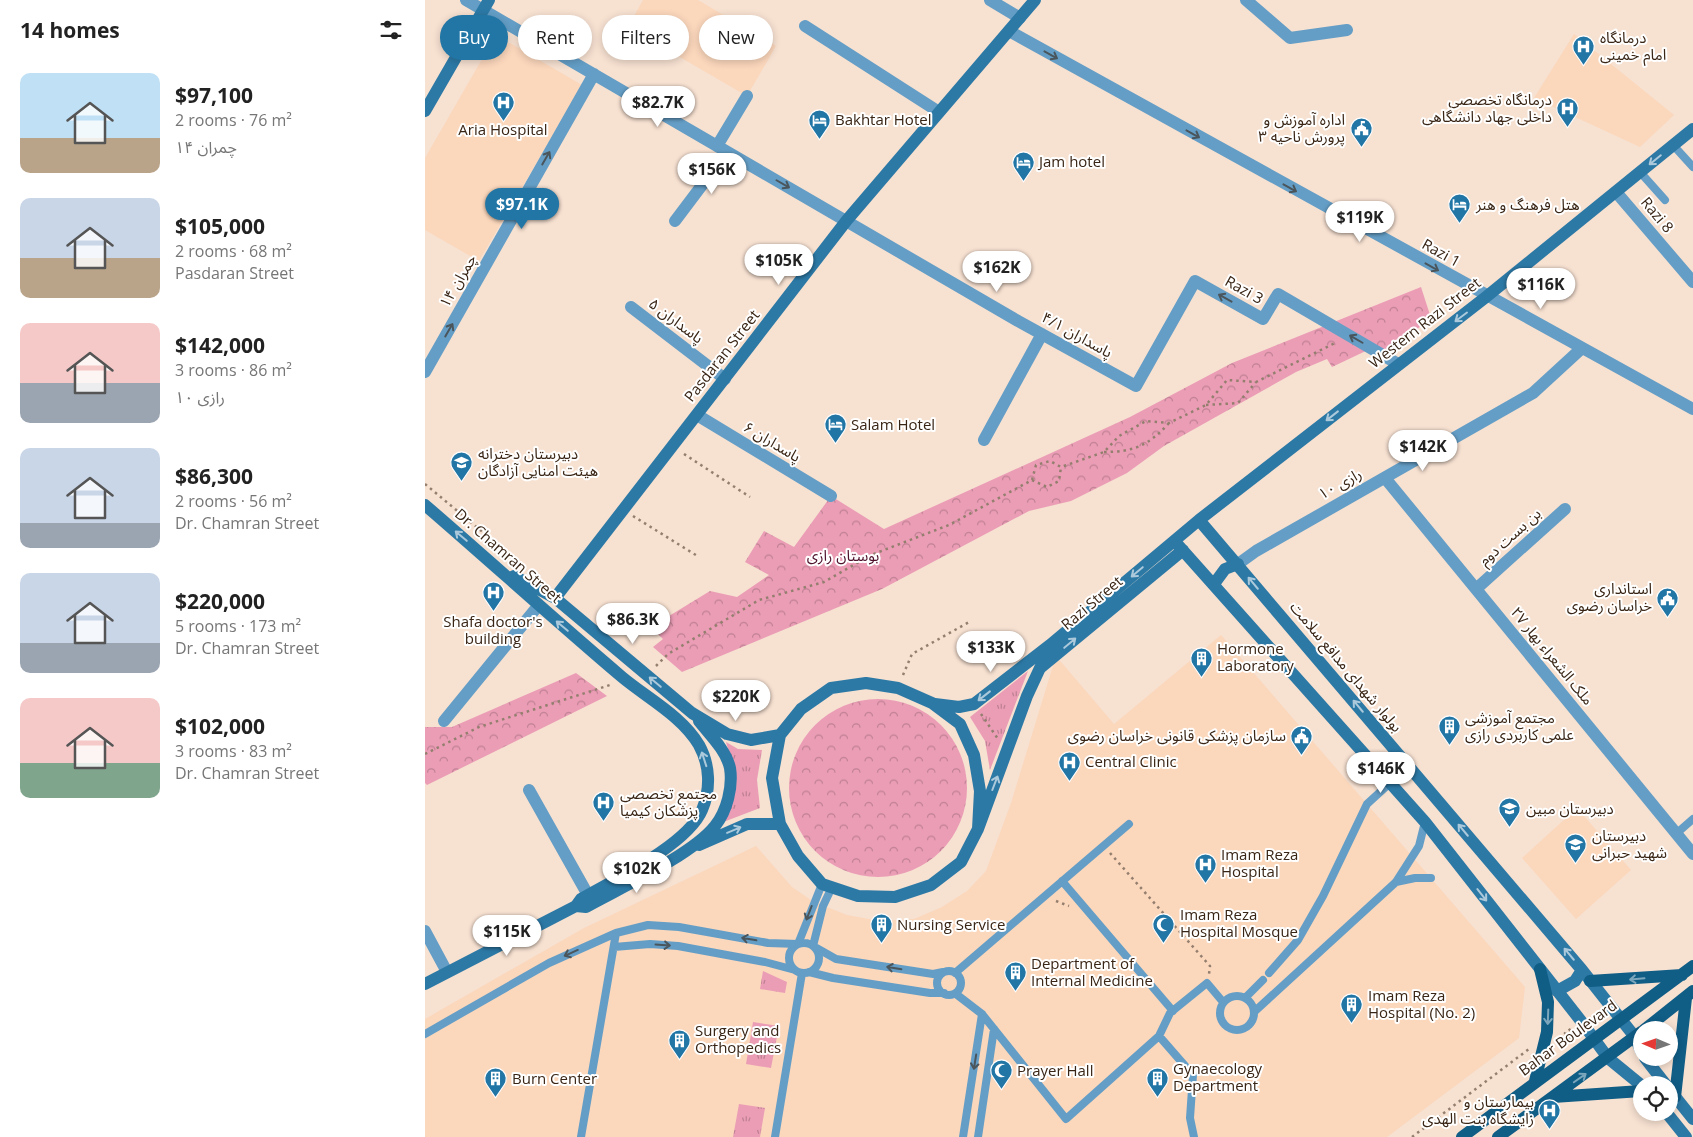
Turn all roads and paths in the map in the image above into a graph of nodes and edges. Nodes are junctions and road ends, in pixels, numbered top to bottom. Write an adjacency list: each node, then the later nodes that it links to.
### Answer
1 (466, 0): 5 (street, پاسداران ۴/۱)
2 (990, 0): 6 (street)
3 (1035, 0): 6 (main road, Pasdaran Street)
4 (1246, 0): 8 (street)
5 (486, 5): 10 (street, پاسداران ۴/۱); 12 (main road)
6 (1021, 18): 9 (main road, Pasdaran Street)
7 (805, 26): 13 (street)
8 (1347, 30)
9 (1009, 31): 13 (main road, Pasdaran Street); 24 (street, Razi 1, one-way to 24)
10 (594, 74): 16 (street, پاسداران ۴/۱); 30 (street, چمران ۱۴, one-way to 10)
11 (747, 96): 16 (street)
12 (425, 111)
13 (939, 112): 21 (main road, Pasdaran Street)
14 (1693, 129): 15 (main road, Western Razi Street)
15 (1673, 145): 17 (lane); 18 (main road, Western Razi Street, one-way to 18)
16 (722, 149): 21 (street, پاسداران ۴/۱, one-way to 21); 22 (street)
17 (1693, 167)
18 (1640, 172): 19 (main road, Western Razi Street); 20 (lane)
19 (1616, 192): 23 (street, Razi 8); 24 (main road, Western Razi Street)
20 (1665, 200)
21 (847, 220): 26 (street, پاسداران ۴/۱); 31 (main road, Pasdaran Street)
22 (675, 221)
23 (1693, 282)
24 (1487, 297): 28 (street, Razi 1); 29 (main road, Western Razi Street, one-way to 29)
25 (631, 307): 31 (street, پاسداران ۵)
26 (1042, 334): 33 (street, پاسداران ۴/۱); 38 (street)
27 (1349, 336): 29 (street, Razi 3, one-way to 27); 32 (path); 33 (street, Razi 3, one-way to 33)
28 (1582, 348): 35 (street, Razi 1); 42 (street, رازی ۱۰)
29 (1398, 364): 49 (main road, Western Razi Street, one-way to 49)
30 (425, 372)
31 (725, 379): 36 (main road, Pasdaran Street)
32 (1256, 382): 34 (path); 34 (path)
33 (1136, 386)
34 (1206, 406): 37 (path)
35 (1693, 409)
36 (697, 415): 39 (main road, Pasdaran Street); 44 (street, پاسداران ۶)
37 (1169, 423): 40 (path); 40 (path)
38 (984, 440)
39 (672, 446): 45 (path); 48 (main road, Pasdaran Street)
40 (1104, 452): 41 (path)
41 (1061, 467): 43 (path); 43 (path)
42 (1385, 478): 52 (street, رازی ۱۰); 55 (street, ملک الشعراء بهار ۲۷)
43 (1032, 480): 59 (path)
44 (831, 496)
45 (750, 497)
46 (425, 505): 53 (main road, Dr. Chamran Street, one-way to 46)
47 (1565, 509): 55 (street, بن بست دوم)
48 (623, 510): 51 (path); 56 (main road, Pasdaran Street)
49 (1199, 520): 50 (main road, Western Razi Street); 52 (main road, بولوار شهدای مدافع سلامت)
50 (1179, 546): 54 (main road); 63 (main road, Razi Street, one-way to 63); 67 (main road, Razi Street, one-way to 50)
51 (699, 557)
52 (1238, 564): 54 (main road); 95 (main road, بولوار شهدای مدافع سلامت, one-way to 52)
53 (498, 568): 56 (main road); 57 (main road, Dr. Chamran Street)
54 (1214, 584): 69 (main road)
55 (1475, 589): 76 (street, ملک الشعراء بهار ۲۷)
56 (555, 598): 59 (main road)
57 (538, 606): 60 (main road, Dr. Chamran Street, one-way to 57); 65 (street)
58 (971, 621): 61 (path)
59 (646, 674): 64 (main road, one-way to 59)
60 (626, 681): 68 (path); 84 (main road, Dr. Chamran Street, one-way to 60)
61 (898, 688): 62 (main road); 66 (main road)
62 (933, 703): 63 (main road); 75 (main road)
63 (974, 704): 67 (path)
64 (693, 713): 66 (main road); 78 (main road)
65 (444, 721)
66 (779, 735): 73 (main road)
67 (1007, 752): 75 (main road, Razi Street, one-way to 67)
68 (425, 754)
69 (1390, 783): 72 (main road); 100 (lane)
70 (529, 790): 84 (street)
71 (1693, 819): 76 (lane)
72 (1425, 822): 82 (lane); 94 (main road, one-way to 94)
73 (781, 824): 78 (main road, one-way to 73); 83 (main road)
74 (1129, 824): 77 (lane)
75 (978, 829): 83 (main road, Razi Street)
76 (1677, 833): 79 (street, ملک الشعراء بهار ۲۷)
77 (1104, 846): 81 (lane); 104 (path)
78 (689, 849): 86 (main road)
79 (1693, 854)
80 (1431, 878): 82 (lane)
81 (1060, 882): 99 (lane); 112 (lane)
82 (1396, 882): 113 (lane)
83 (827, 885): 90 (lane, one-way to 90); 91 (lane)
84 (588, 895): 86 (main road, Dr. Chamran Street)
85 (1053, 901): 87 (path)
86 (576, 906): 97 (main road)
87 (1074, 909)
88 (425, 931): 97 (street)
89 (616, 934): 90 (lane, one-way to 89); 92 (lane); 119 (lane, one-way to 119)
90 (798, 944): 91 (lane); 96 (lane)
91 (813, 946): 96 (lane); 98 (lane, one-way to 91)
92 (614, 947): 96 (lane, one-way to 96); 137 (lane)
93 (1693, 966): 101 (main road, Bahar Boulevard)
94 (1540, 969): 106 (main road); 129 (main road, one-way to 129)
95 (1582, 970): 103 (main road, بولوار شهدای مدافع سلامت); 106 (main road)
96 (802, 971): 107 (lane); 138 (lane)
97 (447, 972): 105 (main road)
98 (943, 972): 99 (lane); 107 (lane)
99 (955, 973): 108 (lane)
100 (1269, 973)
101 (1683, 975): 103 (main road, one-way to 103); 115 (main road, Bahar Boulevard)
102 (1263, 980): 110 (lane)
103 (1590, 981): 115 (main road, بولوار شهدای مدافع سلامت)
104 (1207, 983): 111 (lane); 112 (lane)
105 (425, 984)
106 (1557, 991): 122 (main road)
107 (945, 993): 108 (lane)
108 (956, 994): 114 (lane)
109 (1689, 994): 116 (main road); 127 (main road)
110 (1245, 998): 111 (lane); 113 (lane)
111 (1223, 1002): 113 (lane)
112 (1172, 1012): 120 (lane)
113 (1254, 1012)
114 (982, 1014): 118 (lane); 135 (lane, one-way to 135)
115 (1621, 1020): 117 (main road, بولوار شهدای مدافع سلامت); 122 (main road, Bahar Boulevard)
116 (1655, 1021)
117 (1633, 1028)
118 (994, 1029): 120 (lane); 136 (lane)
119 (425, 1034)
120 (1160, 1037): 140 (lane)
121 (1633, 1038): 124 (main road)
122 (1595, 1040): 124 (main road); 129 (main road, Bahar Boulevard)
123 (1530, 1048): 141 (path)
124 (1608, 1058): 128 (main road); 131 (main road, one-way to 124)
125 (1651, 1066): 126 (main road)
126 (1659, 1076)
127 (1675, 1076)
128 (1633, 1078)
129 (1535, 1081): 142 (main road, Bahar Boulevard)
130 (1633, 1092): 131 (main road)
131 (1553, 1097): 143 (main road)
132 (1678, 1100): 133 (main road)
133 (1693, 1119)
134 (1673, 1121): 144 (main road)
135 (964, 1127): 136 (lane); 139 (lane)
136 (978, 1133)
137 (581, 1137)
138 (775, 1137)
139 (963, 1137)
140 (1194, 1137)
141 (1412, 1137)
142 (1462, 1137)
143 (1498, 1137)
144 (1686, 1137)

